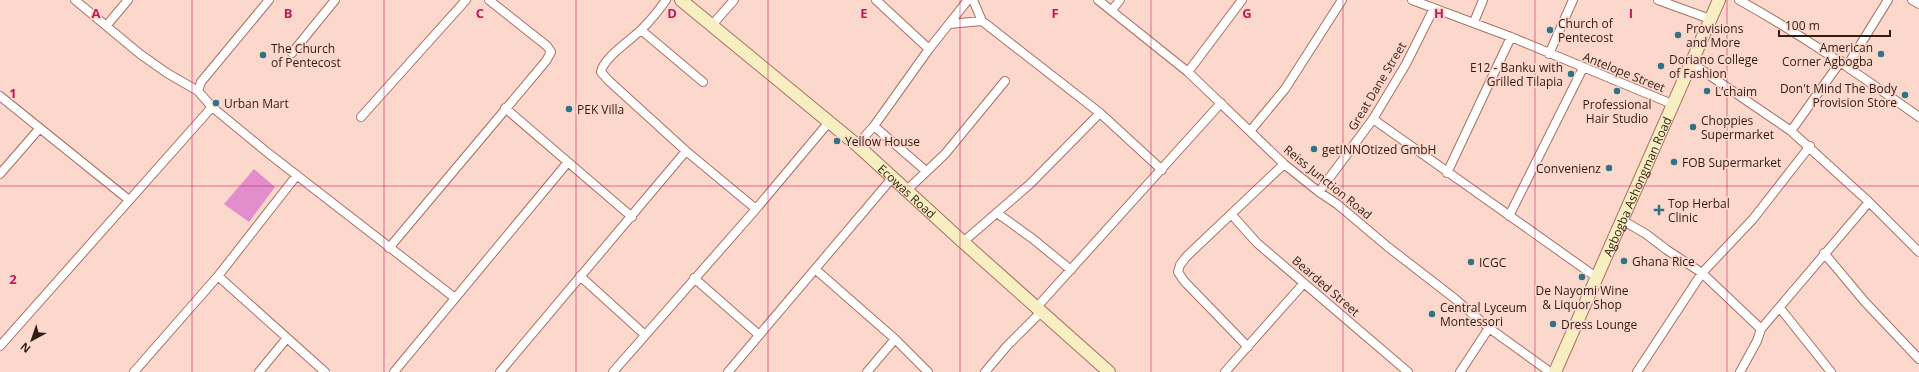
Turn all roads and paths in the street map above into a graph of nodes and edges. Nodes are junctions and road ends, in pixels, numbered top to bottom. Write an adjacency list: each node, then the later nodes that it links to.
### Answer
1 (75, 0): 32 (street)
2 (128, 0): 32 (street)
3 (269, 0): 45 (street)
4 (335, 0): 37 (street)
5 (466, 0): 52 (street)
6 (489, 0): 50 (street)
7 (666, 0): 34 (street)
8 (681, 0): 33 (street, Ecowas Road)
9 (734, 0): 33 (street)
10 (876, 0): 36 (street)
11 (968, 0): 31 (street)
12 (973, 0): 29 (street)
13 (1098, 0): 27 (street, Reiss Junction Road)
14 (1120, 0): 27 (street)
15 (1242, 0): 42 (street)
16 (1342, 0): 58 (street)
17 (1412, 0): 26 (street, Antelope Street)
18 (1483, 0): 30 (street)
19 (1573, 0): 38 (street)
20 (1658, 0): 28 (street)
21 (1719, 0): 28 (street, Agbogba Ashongman Road)
22 (1739, 0): 40 (street)
23 (1888, 0): 40 (street)
24 (1912, 0): 25 (street)
25 (1919, 4)
26 (1434, 8): 30 (street, Antelope Street); 54 (street, Great Dane Street)
27 (1112, 10): 42 (street, Reiss Junction Road)
28 (1710, 19): 39 (street, Agbogba Ashongman Road)
29 (982, 21): 31 (street); 51 (street)
30 (1474, 22): 35 (street, Antelope Street)
31 (949, 24): 36 (street)
32 (107, 25): 45 (street)
33 (712, 25): 55 (street, Ecowas Road)
34 (641, 30): 44 (street); 62 (street)
35 (1511, 37): 38 (street, Antelope Street); 68 (street)
36 (929, 49): 56 (street)
37 (292, 53)
38 (1549, 54): 41 (street, Antelope Street)
39 (1690, 62): 48 (street, Agbogba Ashongman Road); 59 (street)
40 (1844, 63): 53 (street); 59 (street)
41 (1583, 68): 48 (street, Antelope Street); 78 (street)
42 (1188, 72): 47 (street, Reiss Junction Road)
43 (1005, 81): 66 (street)
44 (703, 82)
45 (198, 91): 49 (street)
46 (0, 96): 57 (street)
47 (1221, 103): 58 (street, Reiss Junction Road); 65 (street)
48 (1672, 104): 80 (street, Agbogba Ashongman Road)
49 (212, 107): 69 (street); 73 (street)
50 (506, 108): 63 (street); 82 (street)
51 (1100, 113): 65 (street); 76 (street)
52 (362, 117)
53 (1919, 117)
54 (1373, 119): 68 (street); 72 (street, Great Dane Street)
55 (829, 122): 60 (street, Ecowas Road); 75 (street)
56 (874, 126): 60 (street); 66 (street)
57 (39, 129): 67 (street); 73 (street)
58 (1251, 130): 64 (street, Reiss Junction Road)
59 (1791, 131): 61 (street)
60 (857, 145): 70 (street, Ecowas Road)
61 (1810, 146): 74 (street); 87 (street)
62 (686, 151): 75 (street); 79 (street)
63 (568, 162): 79 (street); 93 (street)
64 (1284, 164): 72 (street, Reiss Junction Road); 77 (street)
65 (1162, 170): 86 (street)
66 (926, 171): 71 (street)
67 (0, 174)
68 (1447, 174): 78 (street)
69 (296, 175): 82 (street); 88 (street)
70 (893, 178): 71 (street, Ecowas Road); 85 (street)
71 (907, 190): 81 (street, Ecowas Road)
72 (1319, 192): 96 (street, Reiss Junction Road)
73 (129, 200): 102 (street)
74 (1869, 202): 83 (street); 84 (street)
75 (756, 209): 91 (street)
76 (997, 213): 81 (street); 86 (street)
77 (1232, 215): 92 (street, Bearded Street); 103 (street)
78 (1509, 216): 90 (street)
79 (632, 217): 89 (street)
80 (1622, 220): 87 (street); 90 (street, Agbogba Ashongman Road)
81 (963, 242): 95 (street, Ecowas Road)
82 (389, 248): 93 (street)
83 (1919, 252)
84 (1824, 253): 94 (street); 104 (street)
85 (815, 269): 99 (street); 101 (street)
86 (1071, 270): 95 (street)
87 (1702, 273): 97 (street); 121 (street)
88 (218, 276): 100 (street); 105 (street)
89 (580, 276): 98 (street); 109 (street)
90 (1596, 277): 120 (street, Agbogba Ashongman Road)
91 (694, 278): 98 (street); 99 (street)
92 (1304, 283): 103 (street); 117 (street, Bearded Street)
93 (455, 298): 108 (street)
94 (1780, 308): 97 (street); 123 (street)
95 (1039, 310): 114 (street); 115 (street, Ecowas Road)
96 (1489, 328): 118 (street); 119 (street, Reiss Junction Road)
97 (1761, 328): 122 (street)
98 (644, 334): 110 (street)
99 (759, 336): 111 (street)
100 (287, 338): 106 (street); 107 (street)
101 (895, 339): 112 (street); 113 (street)
102 (0, 346)
103 (1248, 346): 116 (street)
104 (1919, 359)
105 (134, 372)
106 (259, 372)
107 (325, 372)
108 (394, 372)
109 (500, 372)
110 (613, 372)
111 (728, 372)
112 (867, 372)
113 (928, 372)
114 (985, 372)
115 (1109, 372)
116 (1225, 372)
117 (1408, 372)
118 (1460, 372)
119 (1550, 372)
120 (1555, 372)
121 (1637, 372)
122 (1740, 372)
123 (1831, 372)

